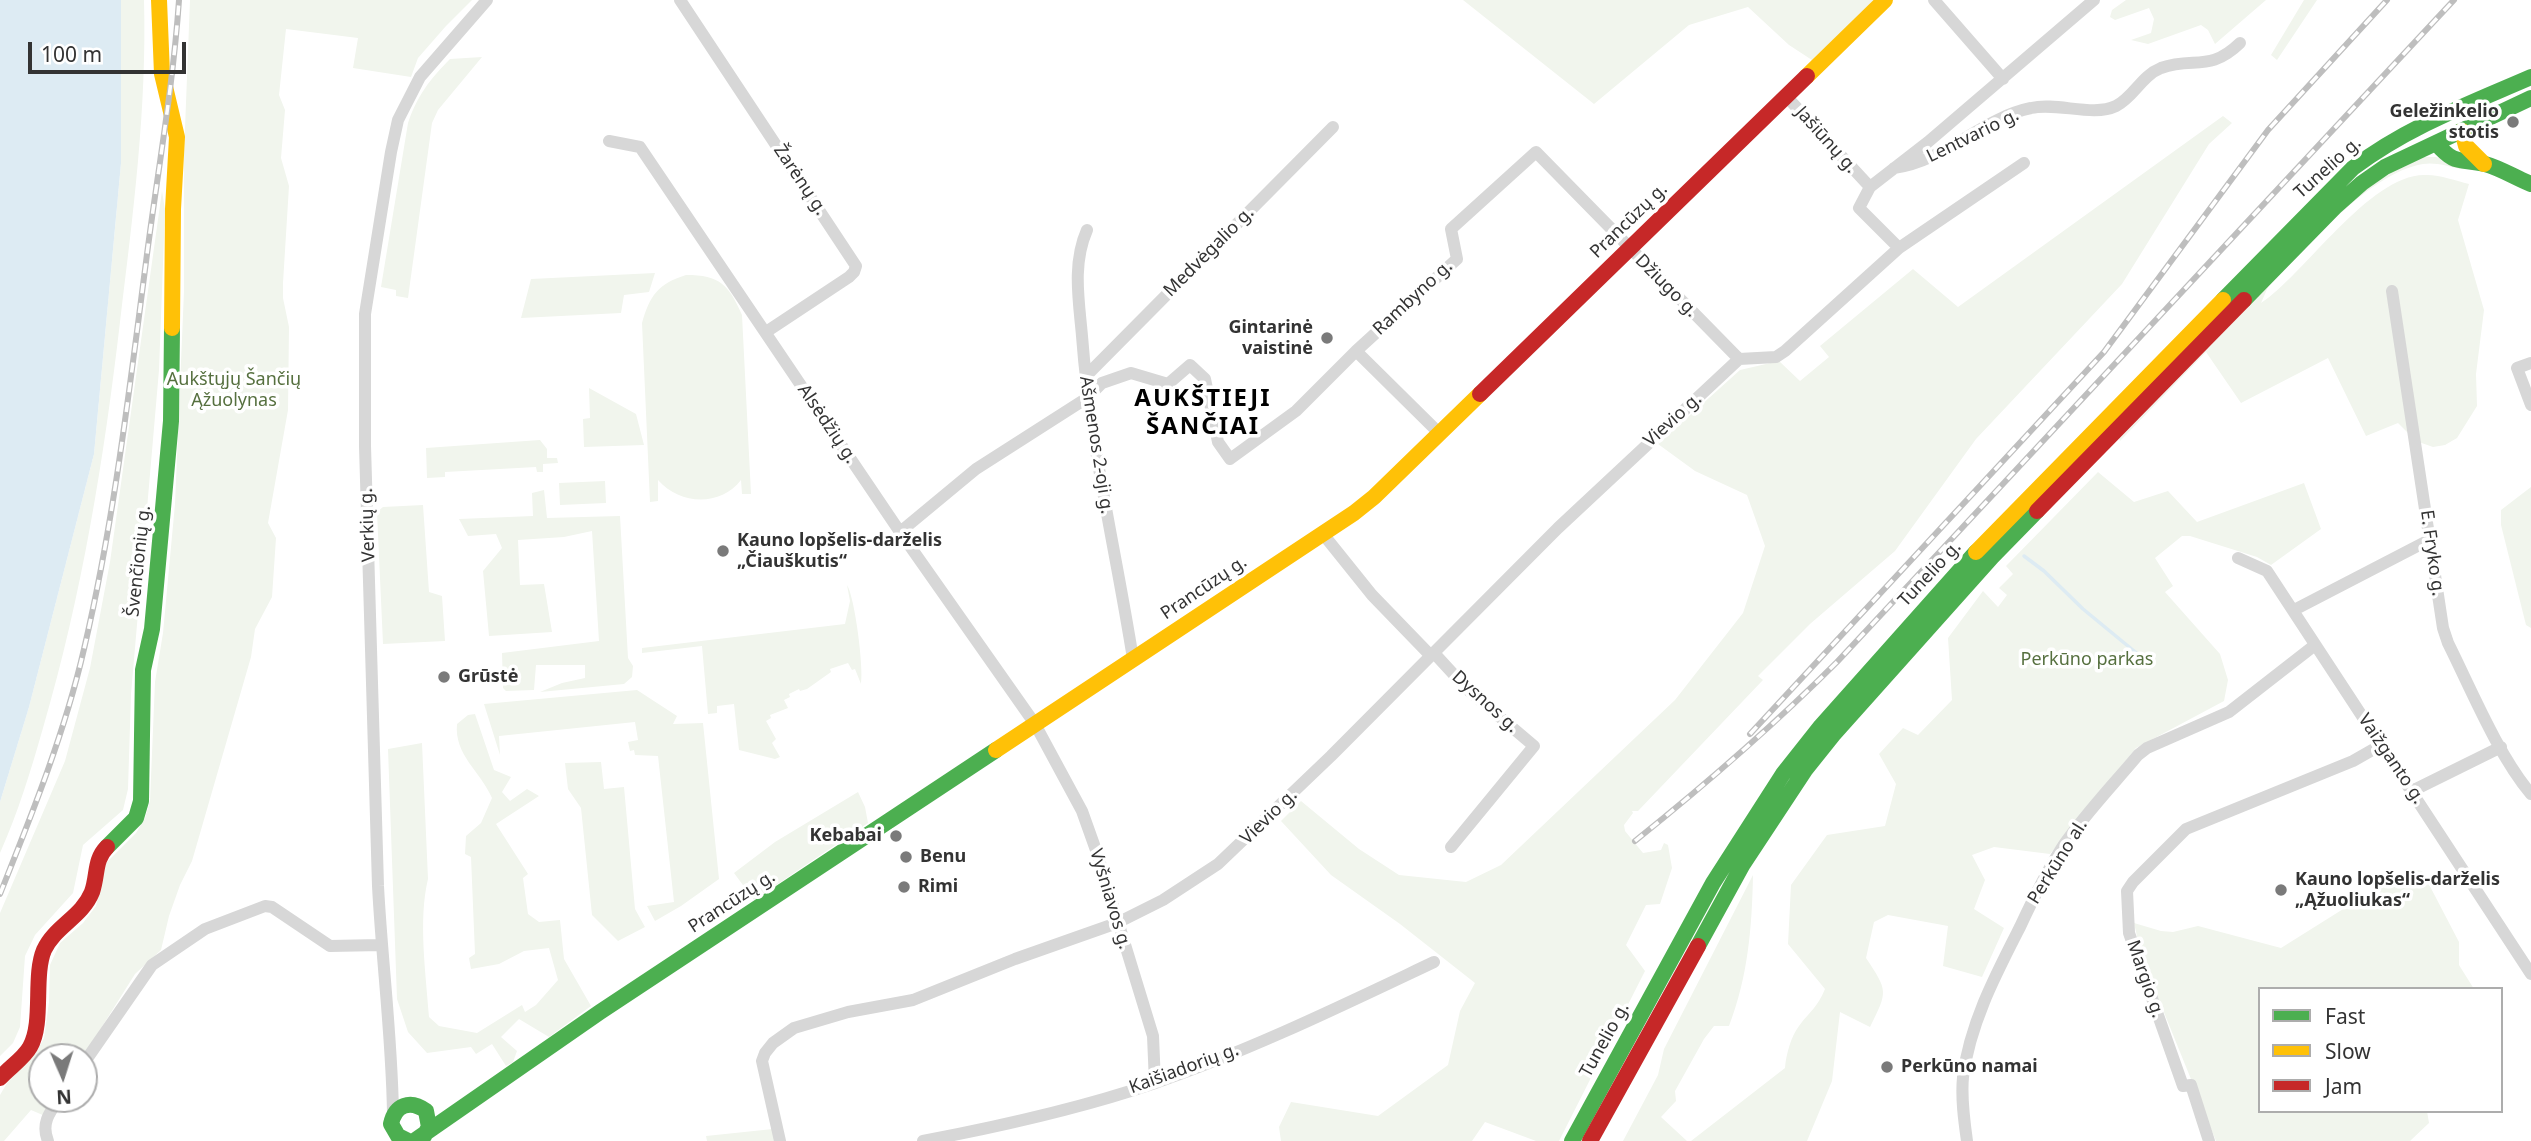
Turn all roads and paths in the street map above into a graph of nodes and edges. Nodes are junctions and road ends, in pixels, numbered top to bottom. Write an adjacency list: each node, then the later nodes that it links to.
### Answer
1 (159, 0): 54 (street, Švenčionių g.)
2 (487, 0): 50 (street, Verkių g.)
3 (680, 0): 27 (street, Žarėnų g.)
4 (1885, 0): 10 (street, Prancūzų g.)
5 (1934, 0): 9 (street)
6 (2094, 0): 9 (street)
7 (2240, 43): 20 (street, Lentvario g.)
8 (2531, 77): 12 (street, Tunelio g.)
9 (2003, 79): 20 (street)
10 (1786, 96): 22 (street, Jašiūnų g.); 24 (street, Prancūzų g.)
11 (2531, 98): 14 (street, Tunelio g.)
12 (2425, 122): 16 (street); 66 (street, Tunelio g.)
13 (1333, 127): 31 (street, Medvėgalio g.)
14 (2462, 131): 16 (street, Tunelio g.); 19 (street)
15 (609, 141): 27 (street, Alsėdžių g.)
16 (2436, 143): 19 (street); 67 (street, Tunelio g.)
17 (1536, 152): 24 (street, Džiugo g.); 28 (street, Rambyno g.)
18 (2024, 163): 25 (street)
19 (2484, 164): 21 (street)
20 (1894, 169): 22 (street)
21 (2531, 184)
22 (1870, 187): 25 (street, Jašiūnų g.)
23 (1087, 230): 31 (street, Ašmenos 2-oji g.)
24 (1629, 248): 29 (street, Džiugo g.); 34 (street, Prancūzų g.)
25 (1899, 248): 29 (street)
26 (2392, 291): 37 (street, E. Fryko g.)
27 (766, 332): 35 (street, Alsėdžių g.)
28 (1356, 351): 32 (street, Rambyno g.); 34 (street)
29 (1739, 359): 41 (street, Vievio g.)
30 (2531, 363): 33 (street)
31 (1085, 377): 32 (street, Ašmenos 2-oji g.)
32 (1087, 398): 35 (street); 42 (street, Ašmenos 2-oji g.)
33 (2531, 405)
34 (1440, 433): 36 (street, Prancūzų g.)
35 (900, 532): 43 (street, Alsėdžių g.)
36 (1322, 534): 41 (street, Dysnos g.); 42 (street, Prancūzų g.)
37 (2431, 539): 39 (street); 45 (street, E. Fryko g.)
38 (2238, 558): 39 (street, Vaižganto g.)
39 (2294, 610): 40 (street, Vaižganto g.)
40 (2315, 645): 44 (street, Vaižganto g.); 68 (street, Perkūno al.)
41 (1432, 655): 48 (street, Dysnos g.); 49 (street, Vievio g.)
42 (1133, 659): 43 (street, Prancūzų g.)
43 (1035, 724): 49 (street, Vyšniavos g.); 58 (street, Prancūzų g.)
44 (2381, 745): 46 (street, Vaižganto g.); 69 (street, Margio g.)
45 (2501, 747): 46 (street); 47 (street, E. Fryko g.)
46 (2412, 791): 52 (street, Vaižganto g.)
47 (2531, 794)
48 (1451, 847)
49 (1117, 923): 56 (street, Vyšniavos g.); 64 (street, Vievio g.)
50 (381, 946): 53 (street); 55 (street, Verkių g.)
51 (1434, 962): 56 (street, Kaišiadorių g.)
52 (2531, 974)
53 (98, 1043)
54 (0, 1078)
55 (393, 1083): 57 (street); 61 (street, Verkių g.)
56 (1155, 1083): 65 (street, Kaišiadorių g.)
57 (408, 1103): 59 (street); 61 (street)
58 (463, 1107): 59 (street, Prancūzų g.); 62 (street, Prancūzų g.)
59 (426, 1111): 62 (street)
60 (50, 1113): 63 (street)
61 (393, 1114): 62 (street)
62 (409, 1139)
63 (48, 1141)
64 (780, 1141)
65 (923, 1141)
66 (1572, 1141)
67 (1590, 1141)
68 (1967, 1141)
69 (2209, 1141)

